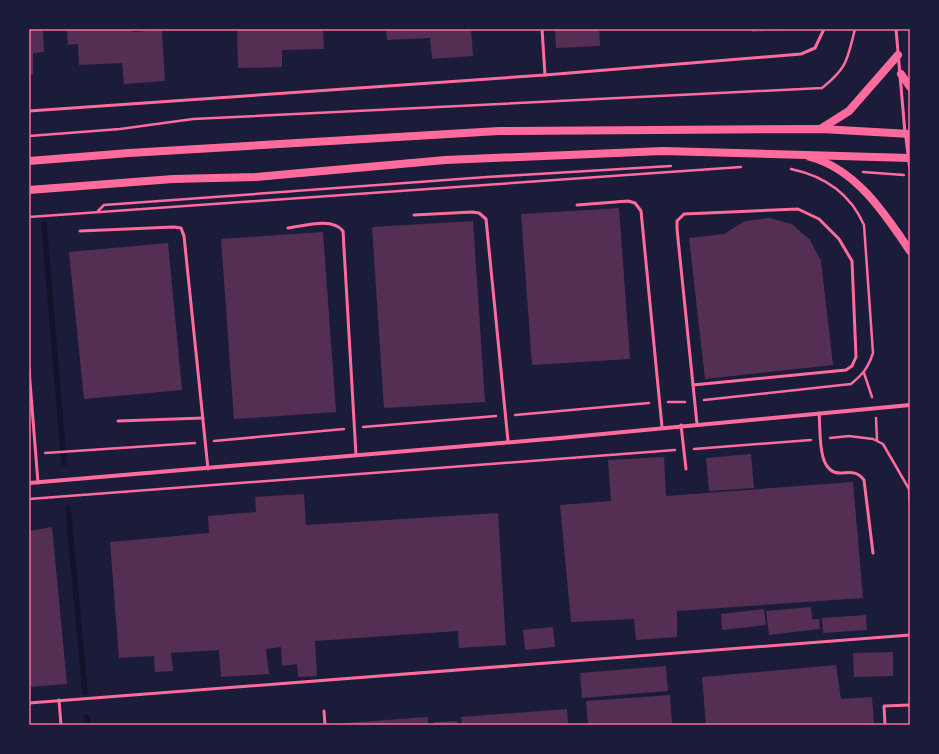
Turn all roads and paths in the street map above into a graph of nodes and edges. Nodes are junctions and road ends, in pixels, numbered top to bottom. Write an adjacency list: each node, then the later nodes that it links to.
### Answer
1 (542, 29): 7 (lane)
2 (824, 29): 7 (lane)
3 (855, 29): 12 (path)
4 (896, 29): 5 (lane)
5 (898, 55): 6 (lane); 10 (main road)
6 (901, 74): 8 (main road); 11 (lane)
7 (545, 75): 9 (lane)
8 (910, 87)
9 (29, 111)
10 (822, 129): 11 (main road); 15 (main road)
11 (908, 133): 14 (street)
12 (29, 136)
13 (798, 154): 14 (main road); 21 (main road); 30 (main road)
14 (910, 160)
15 (29, 161)
16 (675, 165): 23 (path)
17 (744, 167): 23 (path)
18 (790, 168): 33 (path)
19 (864, 172): 20 (path)
20 (910, 176)
21 (29, 190)
22 (577, 205): 34 (lane)
23 (97, 212): 26 (path)
24 (29, 214): 26 (path)
25 (414, 215): 37 (lane)
26 (36, 216): 27 (path)
27 (29, 217)
28 (288, 228): 43 (lane)
29 (80, 231): 38 (lane)
30 (910, 251)
31 (29, 369): 52 (lane)
32 (693, 385): 32 (lane); 33 (lane)
33 (694, 401): 34 (path); 40 (lane)
34 (660, 402): 37 (path); 42 (lane)
35 (910, 405): 36 (street)
36 (819, 413): 40 (street); 44 (lane)
37 (506, 416): 43 (path); 45 (lane)
38 (203, 418): 39 (lane); 46 (lane)
39 (118, 421)
40 (696, 424): 41 (street)
41 (681, 425): 42 (street); 47 (lane)
42 (662, 427): 45 (street)
43 (354, 428): 46 (path); 49 (lane)
44 (821, 439): 47 (path); 55 (path); 56 (lane)
45 (508, 441): 49 (street)
46 (205, 442): 48 (path); 50 (lane)
47 (684, 450): 51 (lane); 54 (path)
48 (55, 452)
49 (356, 455): 50 (street)
50 (208, 469): 52 (street)
51 (686, 469)
52 (38, 483): 53 (street)
53 (29, 484)
54 (29, 499)
55 (910, 502)
56 (873, 553)
57 (910, 635): 58 (lane)
58 (59, 700): 59 (lane); 62 (lane)
59 (29, 703)
60 (910, 705): 64 (lane)
61 (324, 711): 63 (lane)
62 (61, 725)
63 (326, 725)
64 (885, 725)

